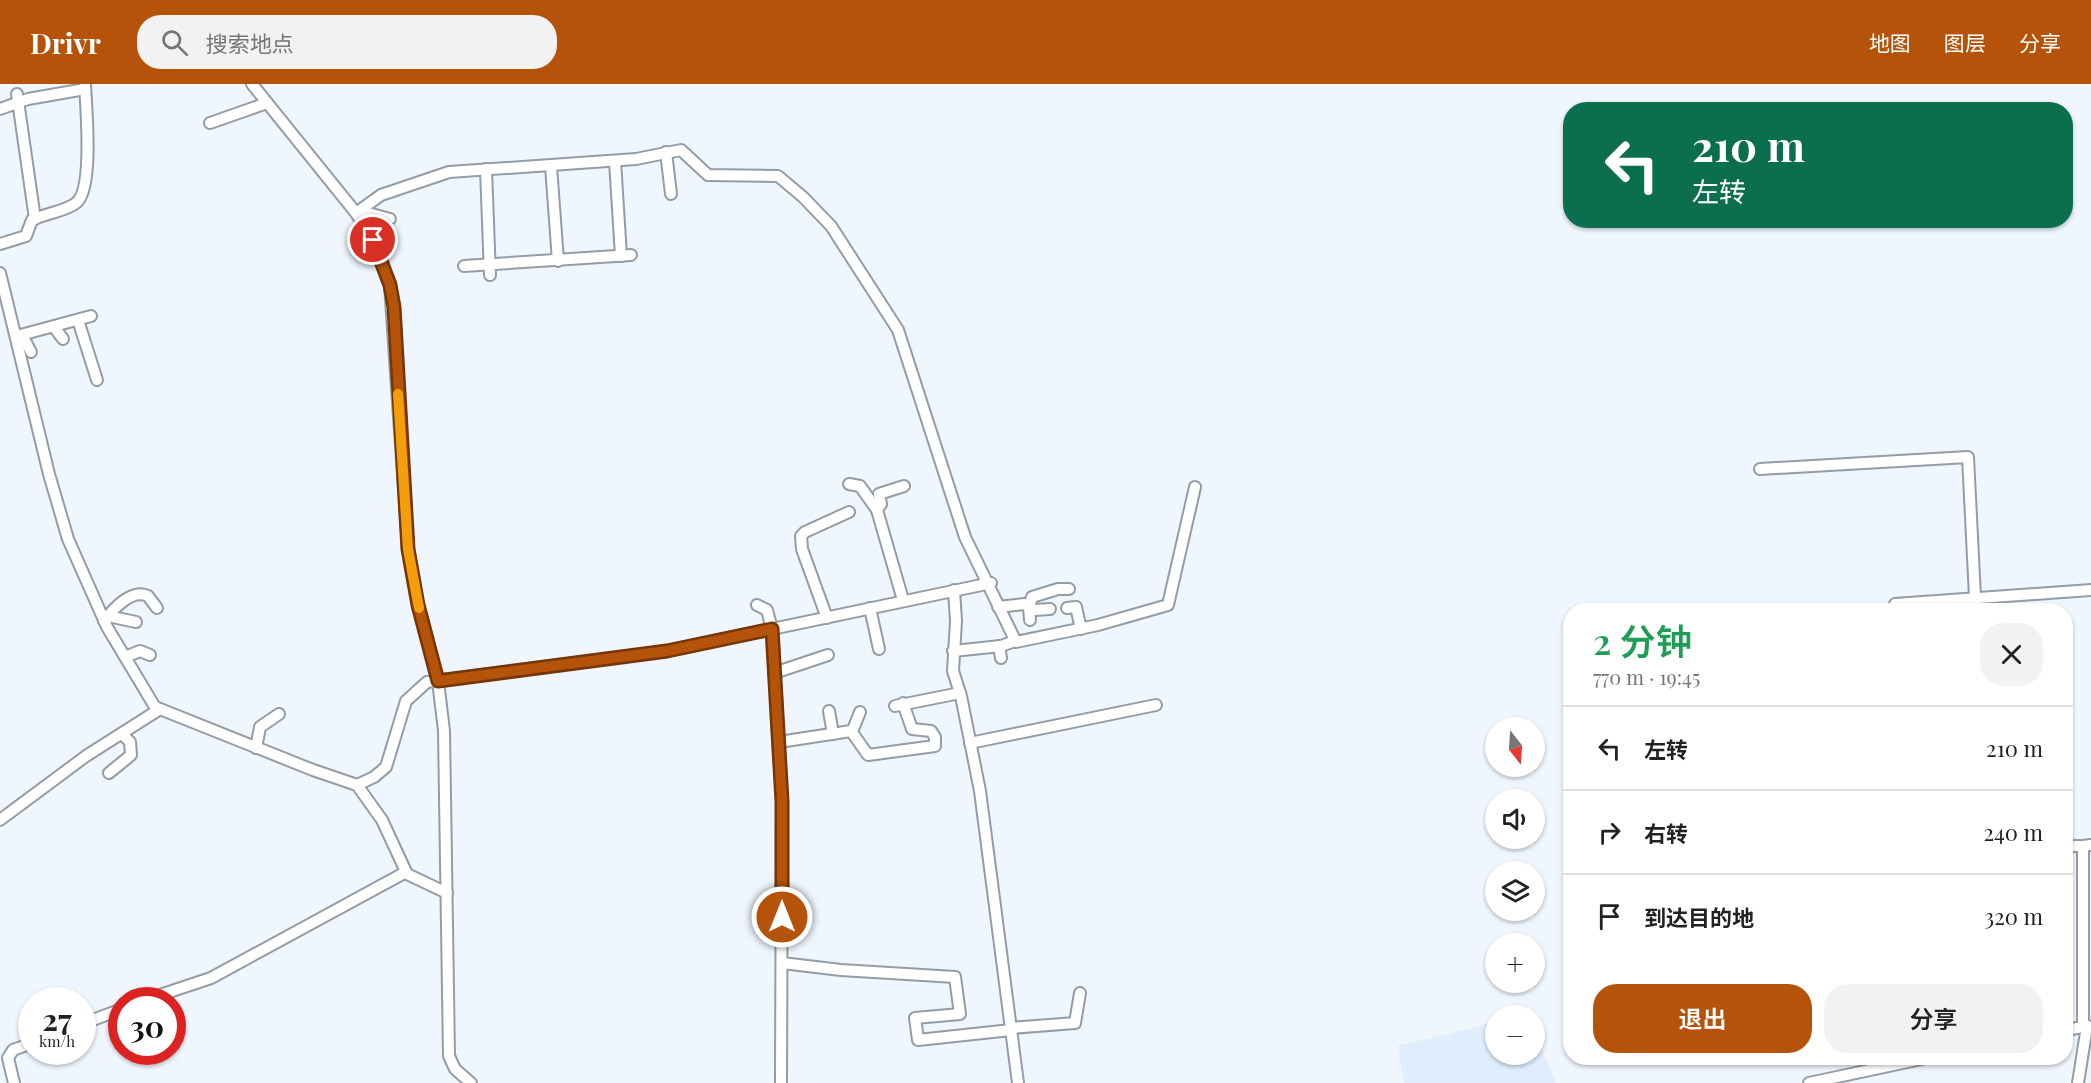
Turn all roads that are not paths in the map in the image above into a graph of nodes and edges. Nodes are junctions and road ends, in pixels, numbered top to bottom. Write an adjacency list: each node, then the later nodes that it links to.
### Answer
1 (252, 84): 4 (street)
2 (85, 86): 3 (street); 13 (street)
3 (17, 98): 5 (street); 13 (street)
4 (267, 104): 6 (street); 12 (street)
5 (0, 110)
6 (210, 123)
7 (666, 152): 8 (street); 11 (street); 33 (street)
8 (615, 161): 9 (street); 16 (street)
9 (550, 166): 10 (street); 16 (street)
10 (486, 169): 12 (street); 18 (street)
11 (671, 194)
12 (357, 215): 14 (street); 62 (street)
13 (35, 219): 15 (street)
14 (390, 219)
15 (0, 244)
16 (558, 261): 18 (street)
17 (464, 266): 18 (street)
18 (490, 270)
19 (0, 273): 23 (street)
20 (92, 316): 21 (street)
21 (78, 320): 22 (street); 26 (street)
22 (54, 327): 23 (street); 24 (street)
23 (20, 336): 25 (street); 48 (street)
24 (63, 339)
25 (31, 352)
26 (97, 380)
27 (1760, 469): 37 (street)
28 (849, 484): 31 (street)
29 (904, 486): 31 (street)
30 (1194, 487): 52 (street)
31 (877, 510): 38 (street)
32 (849, 512): 47 (street)
33 (990, 584): 35 (street); 41 (street)
34 (1069, 589): 42 (street)
35 (954, 590): 38 (street); 56 (street)
36 (2091, 590): 37 (street)
37 (1976, 597): 39 (street)
38 (903, 600): 44 (street)
39 (1907, 603)
40 (757, 605): 51 (street)
41 (998, 607): 42 (street); 53 (street)
42 (1029, 607): 46 (street); 49 (street)
43 (158, 608): 48 (street)
44 (870, 608): 47 (street); 55 (street)
45 (1067, 608): 52 (street)
46 (1050, 609)
47 (827, 618): 51 (street)
48 (106, 619): 50 (street); 59 (street)
49 (1030, 620)
50 (136, 622)
51 (772, 629): 61 (street); 62 (street)
52 (1081, 629): 53 (street)
53 (1015, 641): 54 (street)
54 (999, 646): 56 (street); 60 (street)
55 (879, 649)
56 (953, 651): 63 (street)
57 (150, 655): 59 (street)
58 (828, 655): 61 (street)
59 (125, 657): 65 (street)
60 (1001, 658)
61 (774, 673): 72 (street)
62 (438, 681): 76 (street); 80 (street)
63 (960, 693): 69 (street); 73 (street)
64 (1156, 705): 73 (street)
65 (160, 709): 71 (street); 74 (street)
66 (829, 711): 70 (street)
67 (860, 712): 69 (street)
68 (279, 714): 74 (street)
69 (852, 732): 70 (street)
70 (833, 734): 72 (street)
71 (123, 735): 75 (street); 77 (street)
72 (779, 742): 81 (street)
73 (970, 743): 86 (street)
74 (256, 748): 76 (street)
75 (109, 772)
76 (357, 785): 79 (street)
77 (0, 820)
78 (2087, 845): 85 (street)
79 (406, 872): 80 (street); 82 (street)
80 (447, 893): 91 (street)
81 (782, 963): 84 (street); 92 (street)
82 (184, 987)
83 (1080, 993): 86 (street)
84 (960, 1014): 87 (street); 87 (street)
85 (2087, 1026): 95 (street)
86 (1011, 1029): 87 (street); 93 (street)
87 (964, 1036)
88 (18, 1048): 90 (street)
89 (1893, 1065): 94 (street)
90 (14, 1083)
91 (471, 1083)
92 (782, 1083)
93 (1018, 1083)
94 (1809, 1083)
95 (2078, 1083)

